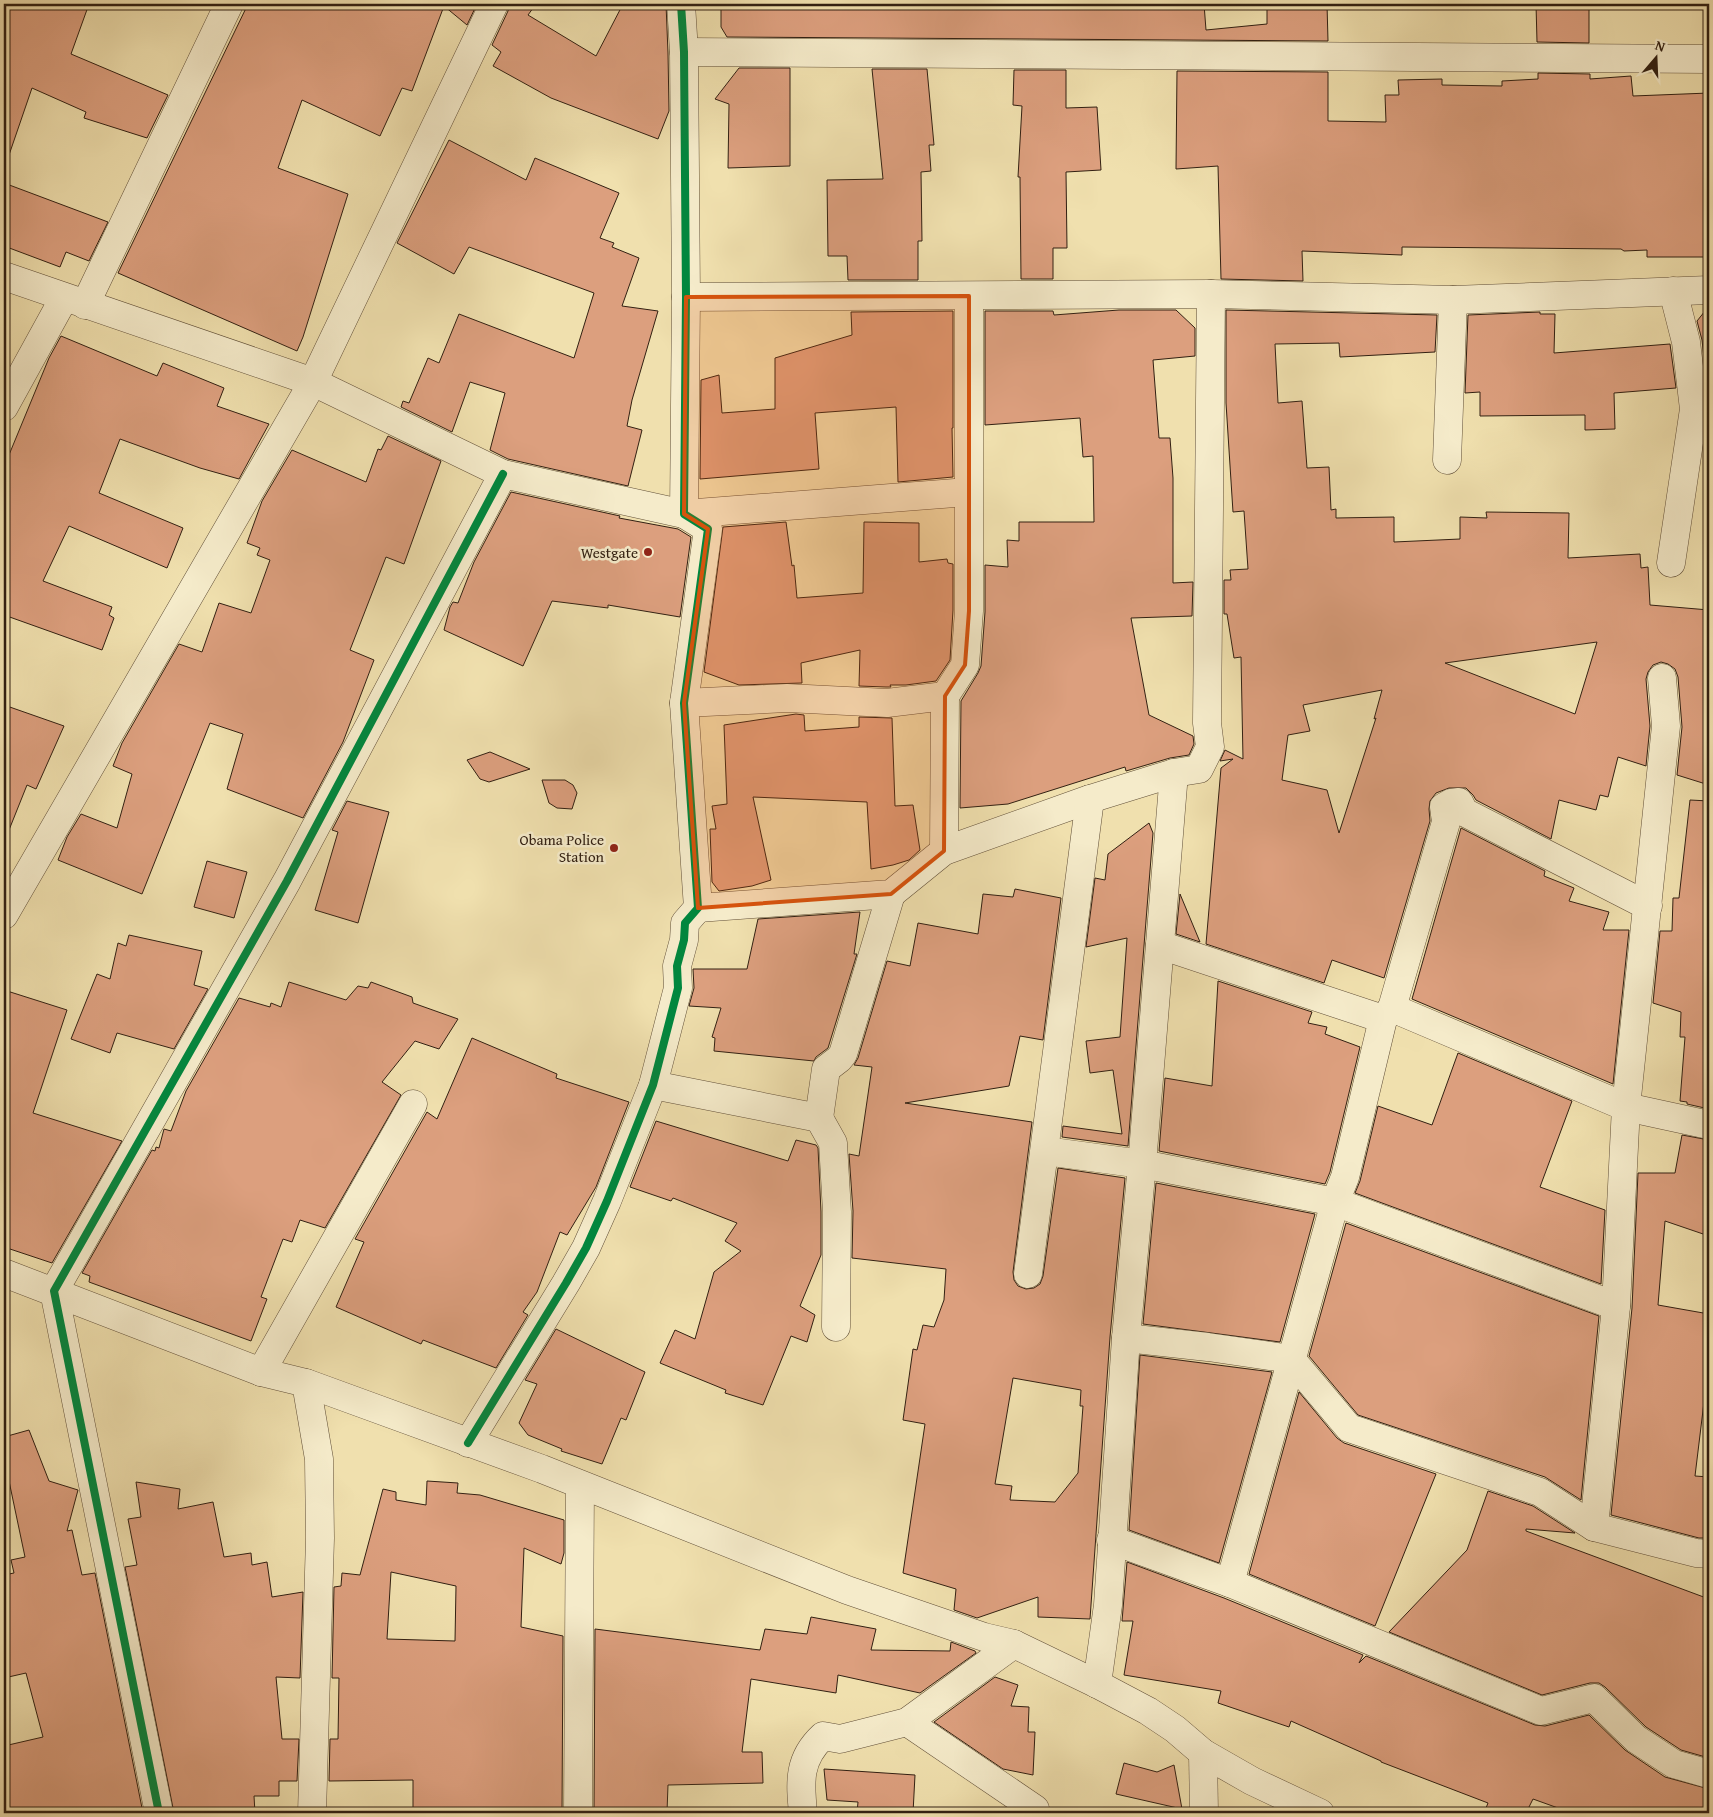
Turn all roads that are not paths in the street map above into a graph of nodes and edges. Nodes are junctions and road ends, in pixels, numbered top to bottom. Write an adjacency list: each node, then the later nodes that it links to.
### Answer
1 (229, 4): 13 (street)
2 (494, 4): 14 (street)
3 (681, 4): 4 (street)
4 (684, 52): 5 (street); 11 (street)
5 (1709, 59)
6 (4, 276): 13 (street)
7 (1709, 290): 8 (street)
8 (1673, 291): 12 (street); 20 (street)
9 (1211, 294): 10 (street); 12 (street); 24 (street)
10 (969, 296): 11 (street); 18 (street)
11 (686, 297): 19 (street)
12 (1453, 300): 16 (street)
13 (74, 302): 14 (street); 15 (street)
14 (313, 382): 17 (street); 30 (street)
15 (4, 407)
16 (1447, 460)
17 (503, 474): 19 (street); 43 (street)
18 (968, 492): 19 (street); 22 (street)
19 (684, 514): 23 (street)
20 (1671, 563)
21 (1662, 678): 28 (street)
22 (945, 696): 23 (street); 26 (street)
23 (684, 703): 29 (street)
24 (1174, 774): 25 (street); 31 (street)
25 (1090, 799): 26 (street); 38 (street)
26 (944, 851): 27 (street)
27 (890, 894): 29 (street); 36 (street)
28 (1648, 906): 32 (street); 35 (street)
29 (698, 908): 33 (street)
30 (4, 915)
31 (1160, 944): 32 (street); 39 (street)
32 (1388, 1014): 35 (street); 40 (street)
33 (653, 1085): 36 (street); 50 (street)
34 (413, 1104): 48 (street)
35 (1626, 1107): 37 (street); 44 (street)
36 (819, 1118): 45 (street)
37 (1709, 1125)
38 (1045, 1151): 39 (street); 42 (street)
39 (1142, 1164): 40 (street); 46 (street)
40 (1335, 1202): 44 (street); 47 (street)
41 (4, 1273): 43 (street)
42 (1028, 1274)
43 (54, 1291): 48 (street); 62 (street)
44 (1616, 1306): 52 (street)
45 (836, 1327)
46 (1126, 1338): 47 (street); 53 (street)
47 (1291, 1359): 52 (street); 55 (street)
48 (261, 1372): 49 (street)
49 (306, 1383): 50 (street); 63 (street)
50 (468, 1443): 51 (street)
51 (580, 1486): 56 (street); 64 (street)
52 (1594, 1527): 54 (street)
53 (1111, 1540): 55 (street); 57 (street)
54 (1709, 1554)
55 (1230, 1583): 60 (street)
56 (1014, 1644): 57 (street); 58 (street)
57 (1097, 1684): 59 (street)
58 (907, 1722): 61 (street); 65 (street)
59 (1203, 1753): 66 (street); 67 (street)
60 (1709, 1774)
61 (1040, 1812)
62 (159, 1813)
63 (312, 1813)
64 (578, 1813)
65 (803, 1813)
66 (1204, 1813)
67 (1320, 1813)

